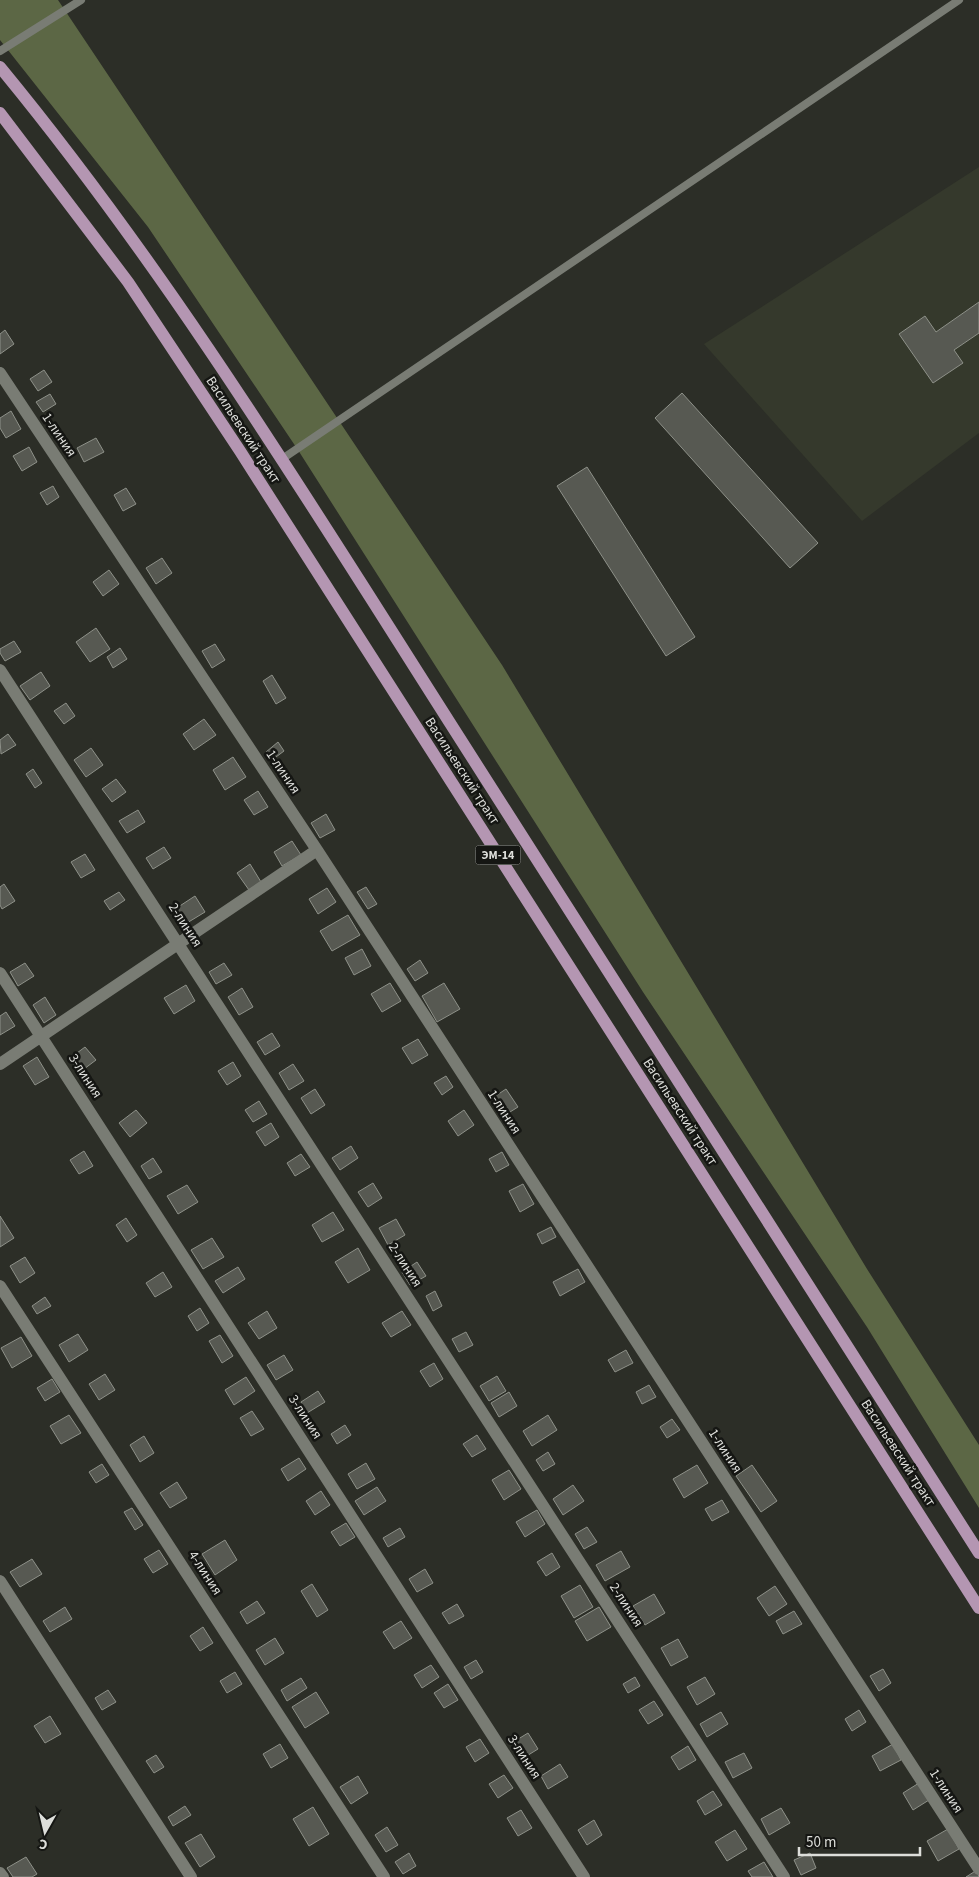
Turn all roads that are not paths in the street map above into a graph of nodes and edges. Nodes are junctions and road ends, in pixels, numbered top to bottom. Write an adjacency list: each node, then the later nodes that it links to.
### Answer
1 (82, 0): 3 (lane)
2 (959, 0): 7 (lane)
3 (0, 51)
4 (0, 67): 7 (main road, Васильевский тракт / ЭМ-14)
5 (0, 113): 17 (main road, Васильевский тракт / ЭМ-14)
6 (0, 373): 9 (street, 1-линия)
7 (282, 459): 15 (main road, Васильевский тракт / ЭМ-14)
8 (0, 670): 10 (street, 2-линия)
9 (317, 850): 10 (street); 18 (street, 1-линия)
10 (179, 943): 12 (street); 24 (street, 2-линия)
11 (0, 973): 12 (street, 3-линия)
12 (41, 1036): 13 (street); 23 (street, 3-линия)
13 (0, 1064)
14 (0, 1286): 22 (street, 4-линия)
15 (979, 1552)
16 (0, 1580): 21 (street)
17 (979, 1608)
18 (979, 1870)
19 (0, 1873): 20 (street)
20 (3, 1877)
21 (191, 1877)
22 (384, 1877)
23 (584, 1877)
24 (784, 1877)

